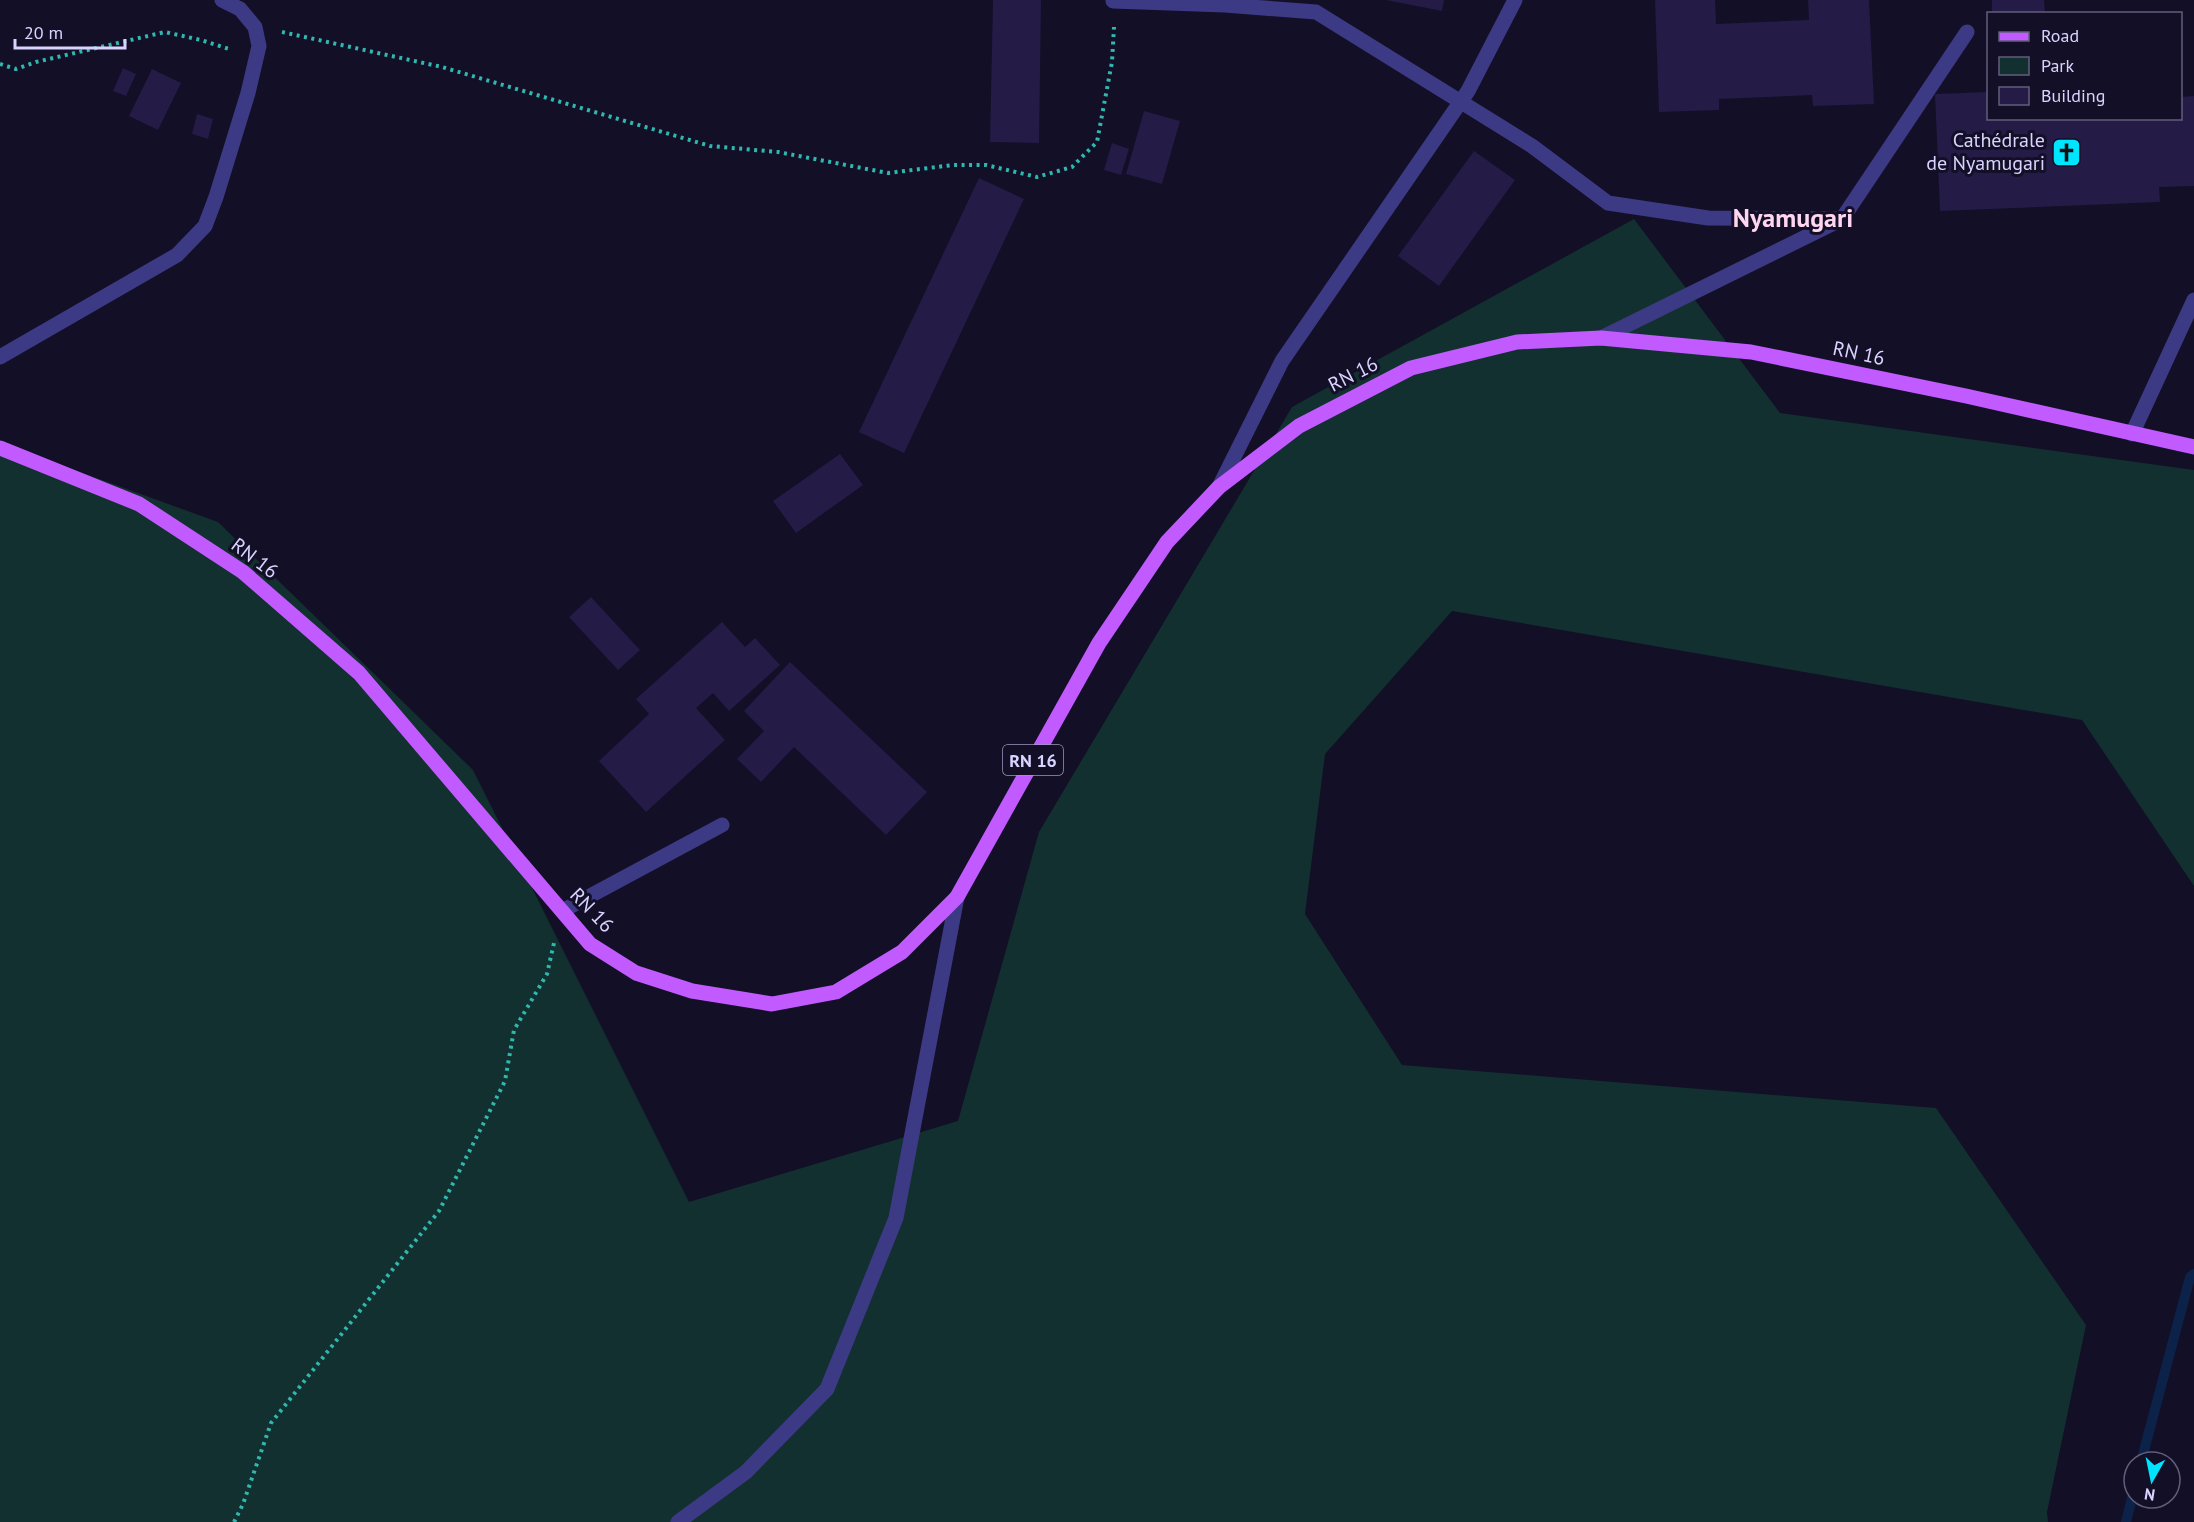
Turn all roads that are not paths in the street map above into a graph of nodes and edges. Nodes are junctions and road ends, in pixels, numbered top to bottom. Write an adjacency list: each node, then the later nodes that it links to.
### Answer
1 (222, 0): 9 (street)
2 (1515, 0): 5 (street)
3 (1113, 1): 5 (street)
4 (1967, 32): 6 (street)
5 (1461, 102): 6 (street); 13 (street)
6 (1842, 219): 8 (street)
7 (2194, 300): 10 (street)
8 (1601, 338): 10 (main road, RN 16 / RN 16); 13 (main road, RN 16 / RN 16)
9 (0, 357)
10 (2132, 434): 11 (main road, RN 16 / RN 16)
11 (2194, 447)
12 (0, 448): 16 (main road, RN 16 / RN 16)
13 (1219, 487): 15 (main road, RN 16 / RN 16)
14 (722, 825): 16 (street)
15 (957, 897): 16 (main road, RN 16 / RN 16); 17 (street)
16 (562, 911)
17 (678, 1522)

